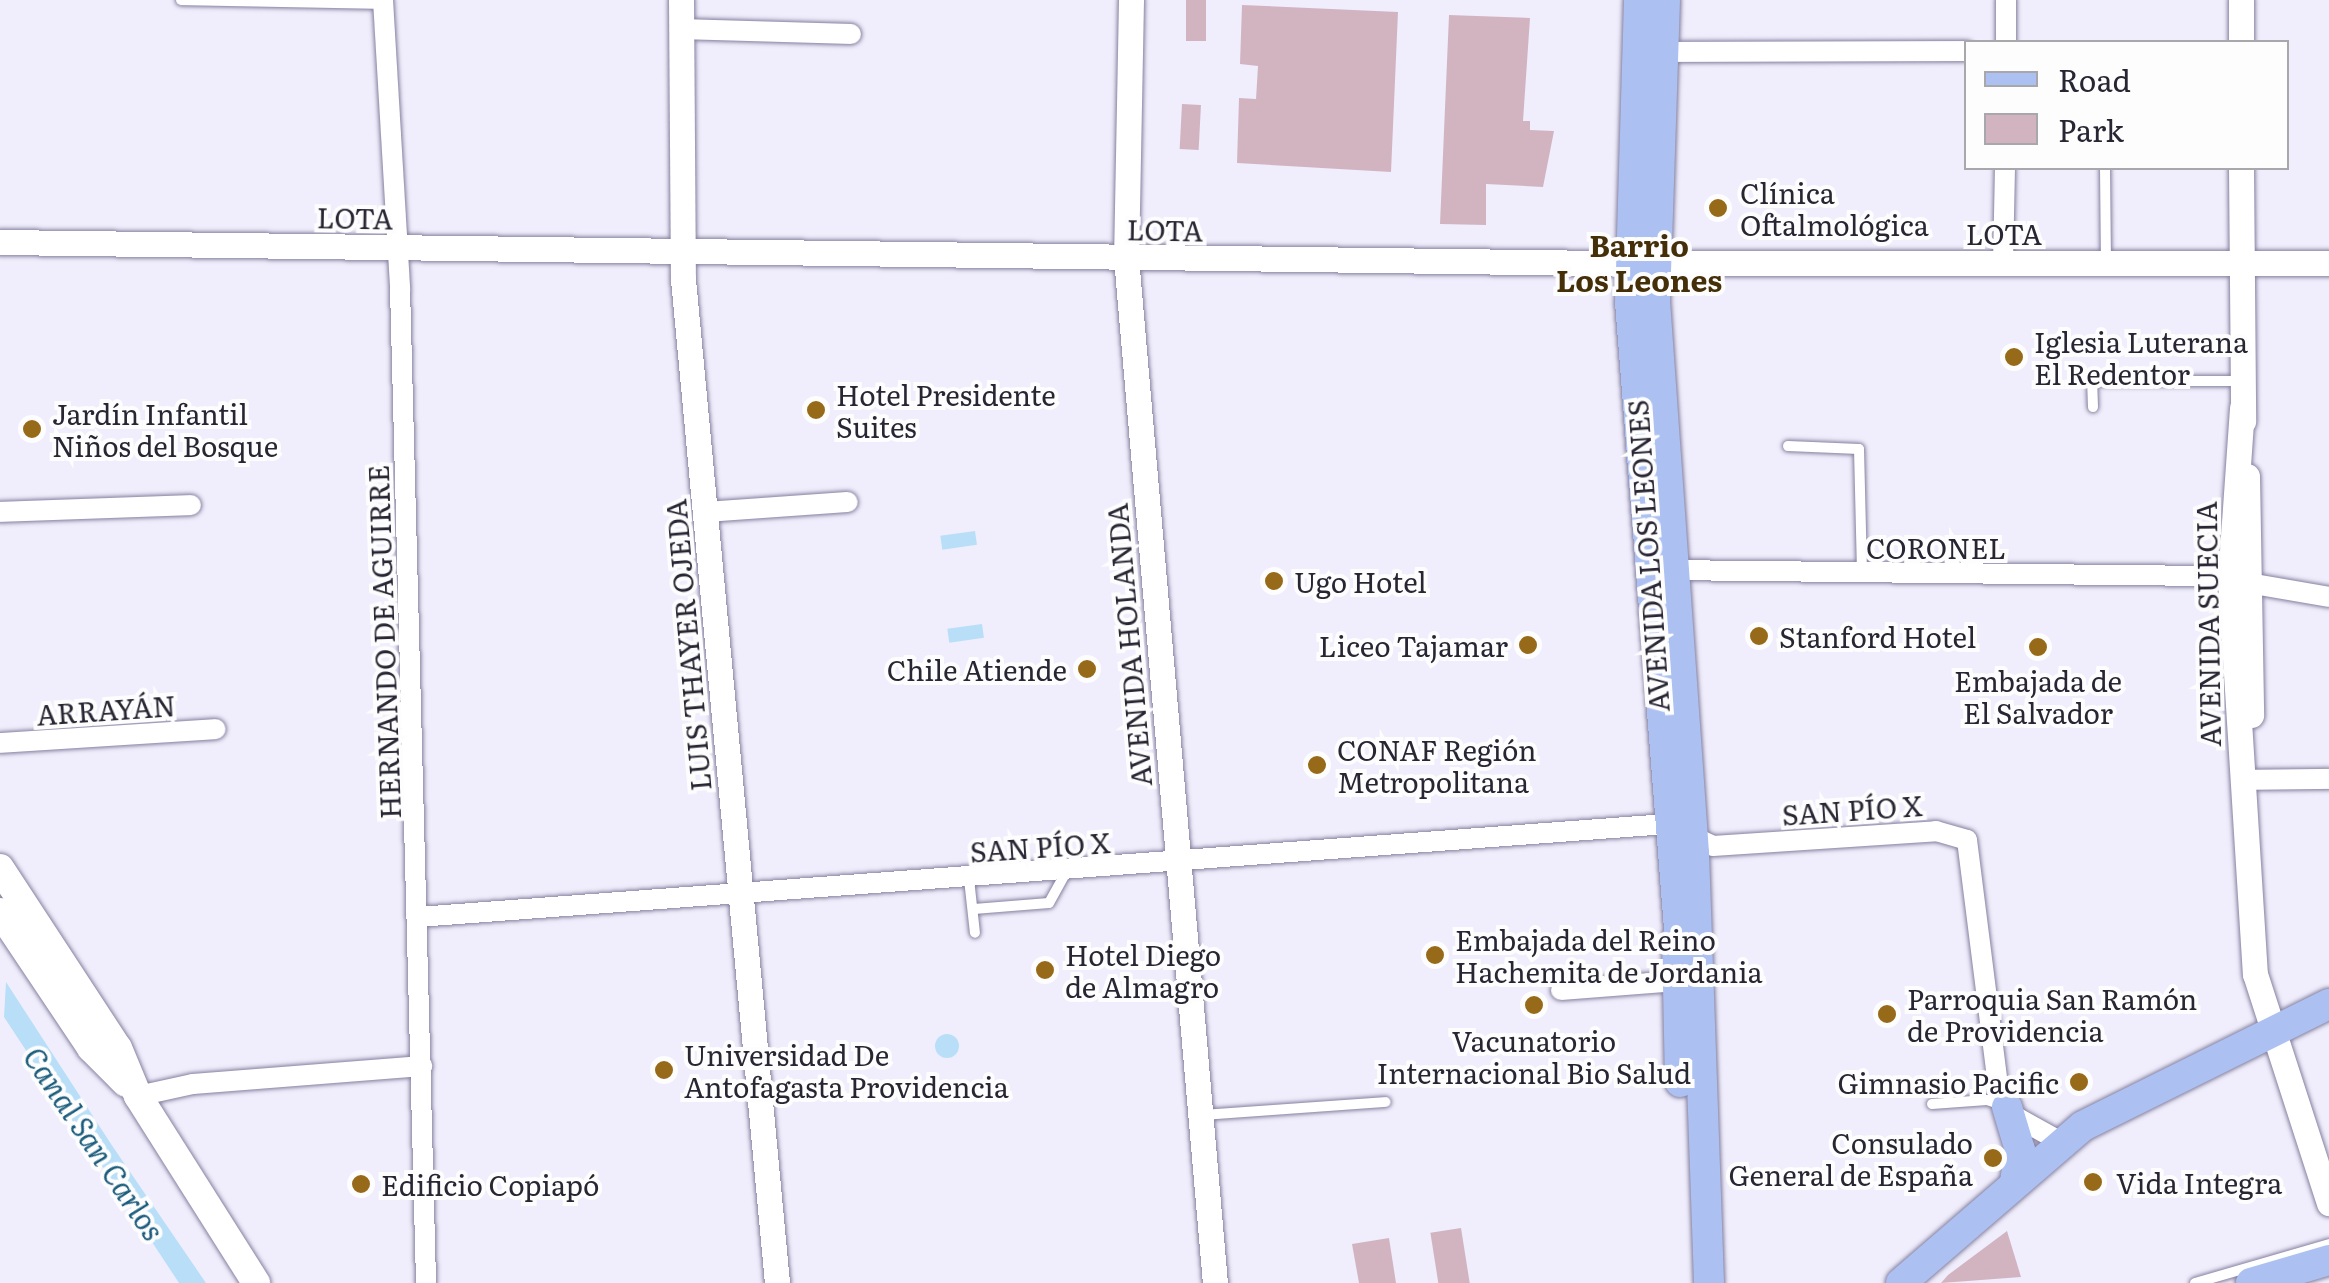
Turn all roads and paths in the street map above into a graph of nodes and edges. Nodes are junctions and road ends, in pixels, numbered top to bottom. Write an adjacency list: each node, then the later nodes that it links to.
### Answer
1 (181, 0): 8 (lane)
2 (681, 0): 9 (street, LUIS THAYER OJEDA)
3 (1131, 0): 21 (street, AVENIDA HOLANDA)
4 (1639, 0): 22 (main road, AVENIDA LOS LEONES)
5 (1665, 0): 14 (main road, AVENIDA LOS LEONES)
6 (2006, 0): 11 (street)
7 (2241, 0): 12 (street)
8 (383, 2): 19 (street, HERNANDO DE AGUIRRE)
9 (681, 29): 10 (street); 20 (street, LUIS THAYER OJEDA)
10 (852, 34)
11 (2006, 40)
12 (2241, 40)
13 (1964, 51): 14 (street)
14 (1662, 52): 22 (main road, AVENIDA LOS LEONES)
15 (2005, 170): 23 (street)
16 (2105, 170): 24 (lane)
17 (2241, 170): 25 (street, AVENIDA SUECIA)
18 (0, 242): 19 (street, LOTA)
19 (398, 248): 20 (street, LOTA); 51 (street, HERNANDO DE AGUIRRE)
20 (681, 252): 21 (street, LOTA); 33 (street, LUIS THAYER OJEDA)
21 (1126, 258): 22 (street, LOTA); 44 (street, AVENIDA HOLANDA)
22 (1641, 262): 23 (street, LOTA); 34 (main road, AVENIDA LOS LEONES); 35 (main road, AVENIDA LOS LEONES)
23 (2003, 263): 24 (street, LOTA)
24 (2106, 263): 25 (street, LOTA)
25 (2242, 263): 26 (street, LOTA); 27 (street, AVENIDA SUECIA)
26 (2329, 263)
27 (2242, 381): 28 (lane); 37 (street, AVENIDA SUECIA)
28 (2093, 406)
29 (1788, 446): 36 (lane)
30 (848, 502): 33 (street)
31 (192, 505): 32 (street)
32 (0, 512)
33 (705, 512): 48 (street, LUIS THAYER OJEDA)
34 (1647, 556): 35 (street); 43 (main road, AVENIDA LOS LEONES)
35 (1675, 574): 36 (street, CORONEL); 43 (main road, AVENIDA LOS LEONES)
36 (1862, 574): 37 (street, CORONEL)
37 (2241, 580): 38 (street, CORONEL); 42 (street, AVENIDA SUECIA)
38 (2329, 596)
39 (216, 729): 40 (street, ARRAYÁN)
40 (0, 743)
41 (2329, 779): 42 (street)
42 (2243, 780): 57 (street, AVENIDA SUECIA)
43 (1679, 830): 44 (street, SAN PÍO X); 52 (main road, AVENIDA LOS LEONES); 62 (street, SAN PÍO X); 63 (main road, AVENIDA LOS LEONES)
44 (1176, 864): 46 (street, SAN PÍO X); 64 (street, AVENIDA HOLANDA)
45 (0, 868): 59 (main road)
46 (1066, 872): 47 (street, SAN PÍO X); 49 (lane)
47 (969, 878): 48 (street, SAN PÍO X); 49 (lane)
48 (742, 895): 51 (street, SAN PÍO X); 73 (street, LUIS THAYER OJEDA)
49 (974, 909): 53 (lane)
50 (0, 912): 59 (main road)
51 (418, 918): 58 (street, HERNANDO DE AGUIRRE)
52 (1678, 930): 54 (main road); 63 (main road, AVENIDA LOS LEONES)
53 (975, 934)
54 (1677, 981): 55 (street); 75 (main road)
55 (1562, 990)
56 (2326, 1008): 57 (main road)
57 (2272, 1030): 65 (main road); 67 (street, AVENIDA SUECIA)
58 (422, 1066): 59 (street); 72 (street, HERNANDO DE AGUIRRE)
59 (138, 1096): 71 (main road)
60 (1386, 1102): 64 (lane)
61 (1932, 1104): 62 (lane)
62 (2007, 1107): 65 (street); 66 (main road)
63 (1700, 1111): 76 (main road, AVENIDA LOS LEONES)
64 (1198, 1116): 74 (street, AVENIDA HOLANDA)
65 (2061, 1142): 66 (main road)
66 (2015, 1181): 70 (main road)
67 (2329, 1203)
68 (2329, 1244): 77 (lane)
69 (2329, 1260): 78 (main road)
70 (1914, 1278)
71 (256, 1283)
72 (426, 1283)
73 (777, 1283)
74 (1215, 1283)
75 (1691, 1283)
76 (1709, 1283)
77 (2195, 1283)
78 (2251, 1283)

